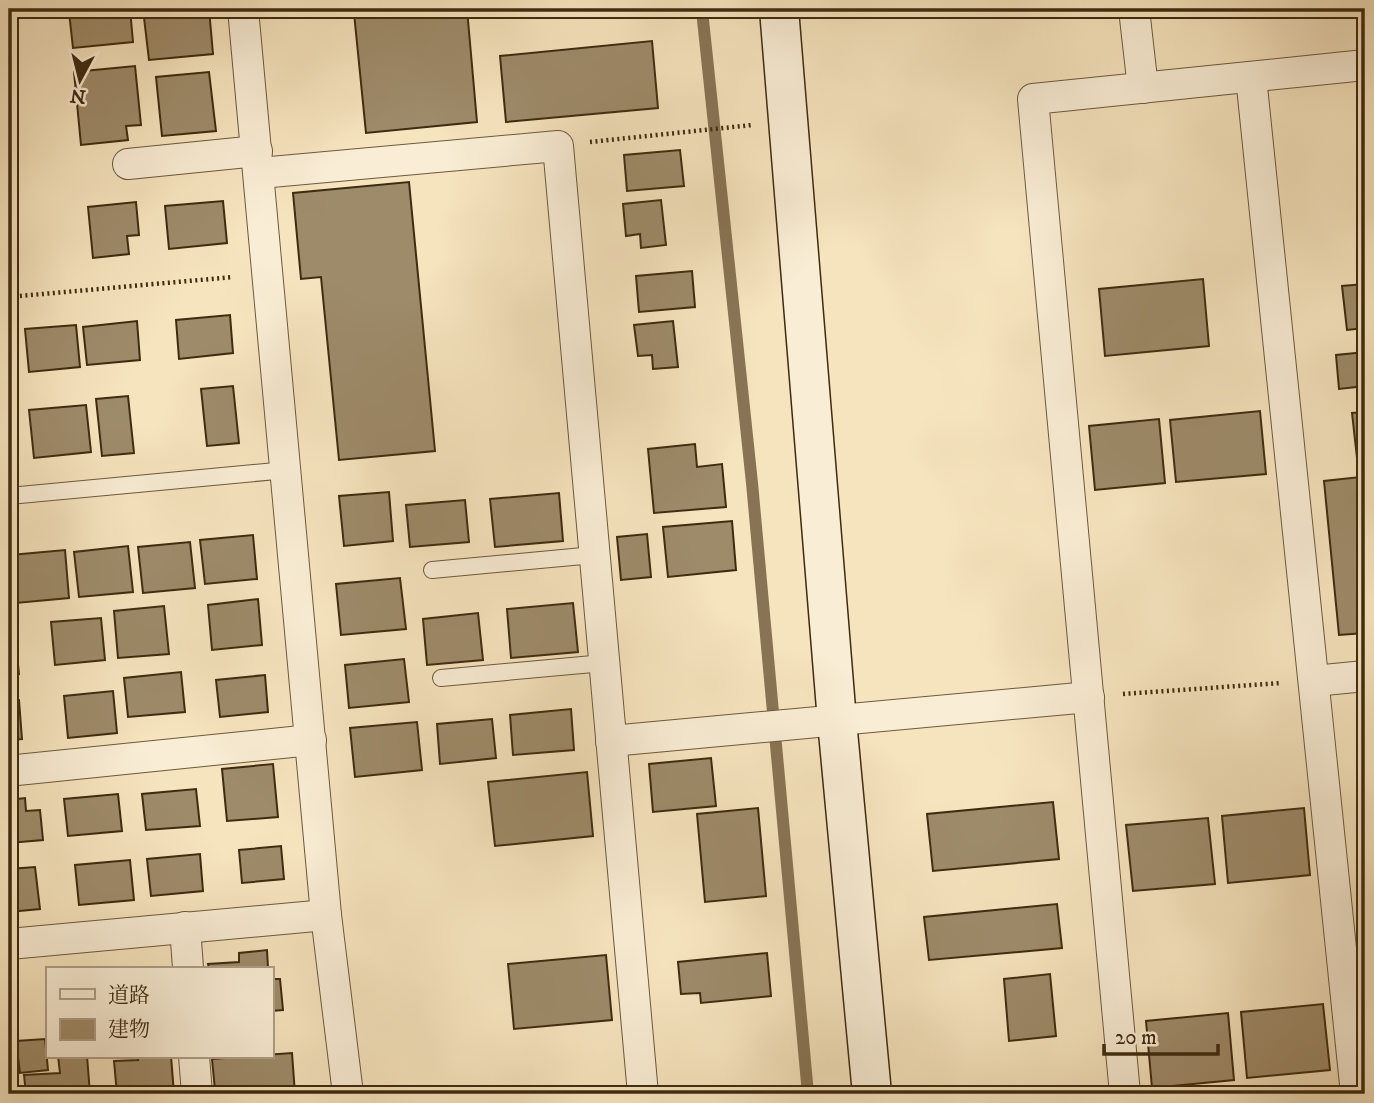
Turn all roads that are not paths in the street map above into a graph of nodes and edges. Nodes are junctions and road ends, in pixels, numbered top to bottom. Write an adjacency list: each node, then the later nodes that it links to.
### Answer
1 (243, 9): 7 (street)
2 (779, 9): 18 (street)
3 (1134, 9): 6 (street)
4 (1365, 65): 5 (street)
5 (1251, 77): 6 (street); 16 (street)
6 (1143, 88): 17 (street)
7 (258, 162): 8 (street); 9 (street); 11 (street)
8 (128, 164)
9 (287, 470): 10 (lane); 19 (street)
10 (9, 496)
11 (594, 555): 12 (lane); 13 (street)
12 (432, 570)
13 (604, 663): 15 (lane); 20 (street)
14 (1365, 676): 16 (street)
15 (441, 678)
16 (1314, 681): 32 (street)
17 (1089, 697): 18 (street); 31 (street)
18 (837, 721): 20 (street); 30 (street)
19 (311, 740): 21 (street); 22 (street)
20 (611, 741): 29 (street)
21 (17, 771)
22 (326, 915): 23 (street); 28 (street)
23 (185, 927): 24 (street); 25 (street)
24 (9, 944)
25 (188, 967)
26 (194, 1058): 27 (street)
27 (197, 1094)
28 (348, 1094)
29 (643, 1094)
30 (872, 1094)
31 (1125, 1094)
32 (1356, 1094)

